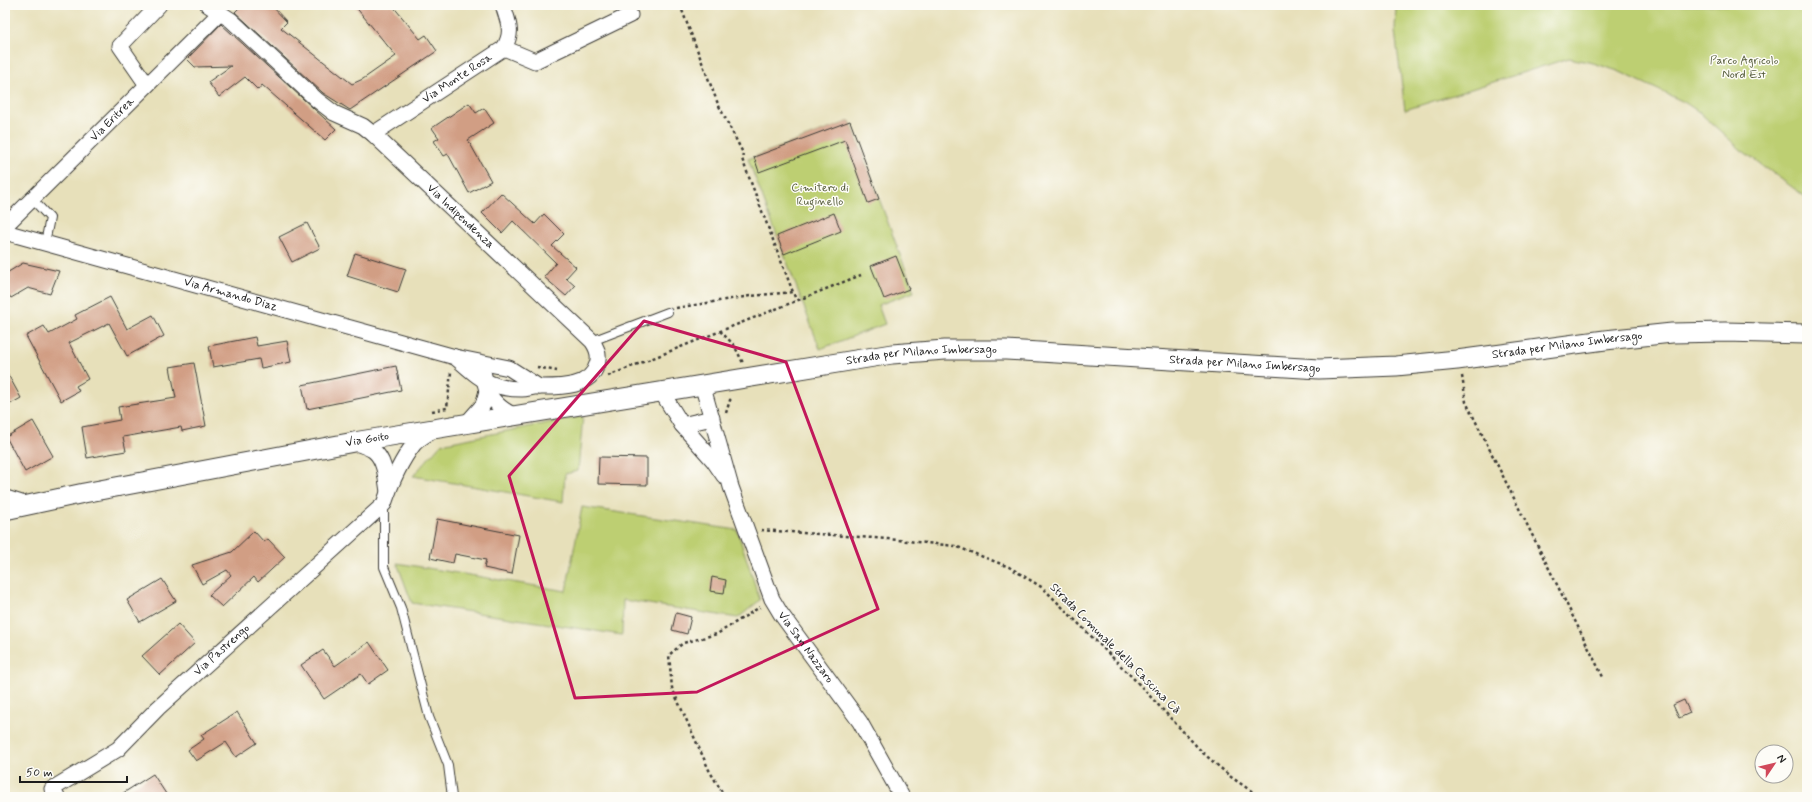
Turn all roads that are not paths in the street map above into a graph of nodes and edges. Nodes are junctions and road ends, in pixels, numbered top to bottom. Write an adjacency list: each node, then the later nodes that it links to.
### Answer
1 (159, 5): 6 (street)
2 (503, 5): 5 (street, Via Monte Rosa)
3 (214, 9): 6 (street, Via Eritrea); 7 (street, Via Indipendenza)
4 (630, 15): 5 (street)
5 (504, 48): 7 (street, Via Monte Rosa)
6 (147, 85): 8 (street, Via Eritrea)
7 (373, 134): 14 (street, Via Indipendenza)
8 (32, 199): 9 (street, Via Eritrea); 11 (lane)
9 (5, 226)
10 (5, 232): 11 (street, Via Armando Diaz)
11 (45, 243): 15 (street, Via Armando Diaz)
12 (668, 312): 14 (lane)
13 (1807, 334): 17 (street, Strada per Milano Imbersago)
14 (592, 341): 19 (street)
15 (455, 357): 16 (street, Via Armando Diaz); 18 (street, Via Armando Diaz)
16 (490, 364): 18 (street); 19 (street, Via Armando Diaz)
17 (702, 384): 20 (street, Via Goito); 23 (street, Via San Nazzaro)
18 (486, 386): 19 (street); 22 (street); 24 (street)
19 (539, 386): 21 (street)
20 (661, 391): 21 (street, Via Goito); 25 (street, Via San Nazzaro)
21 (539, 412): 22 (street, Via Goito)
22 (515, 416): 24 (street, Via Goito)
23 (712, 418): 25 (street); 28 (street, Via San Nazzaro)
24 (467, 423): 26 (street, Via Goito)
25 (682, 425): 28 (street, Via San Nazzaro)
26 (435, 428): 27 (street, Via Goito); 30 (street, Via Pastrengo)
27 (354, 442): 30 (street); 31 (street, Via Goito)
28 (731, 486): 35 (street, Via San Nazzaro)
29 (5, 494): 31 (lane, Via Goito)
30 (386, 499): 33 (street, Via Pastrengo); 34 (lane)
31 (33, 503): 32 (street, Via Goito)
32 (5, 510)
33 (57, 797)
34 (452, 797)
35 (902, 797)

